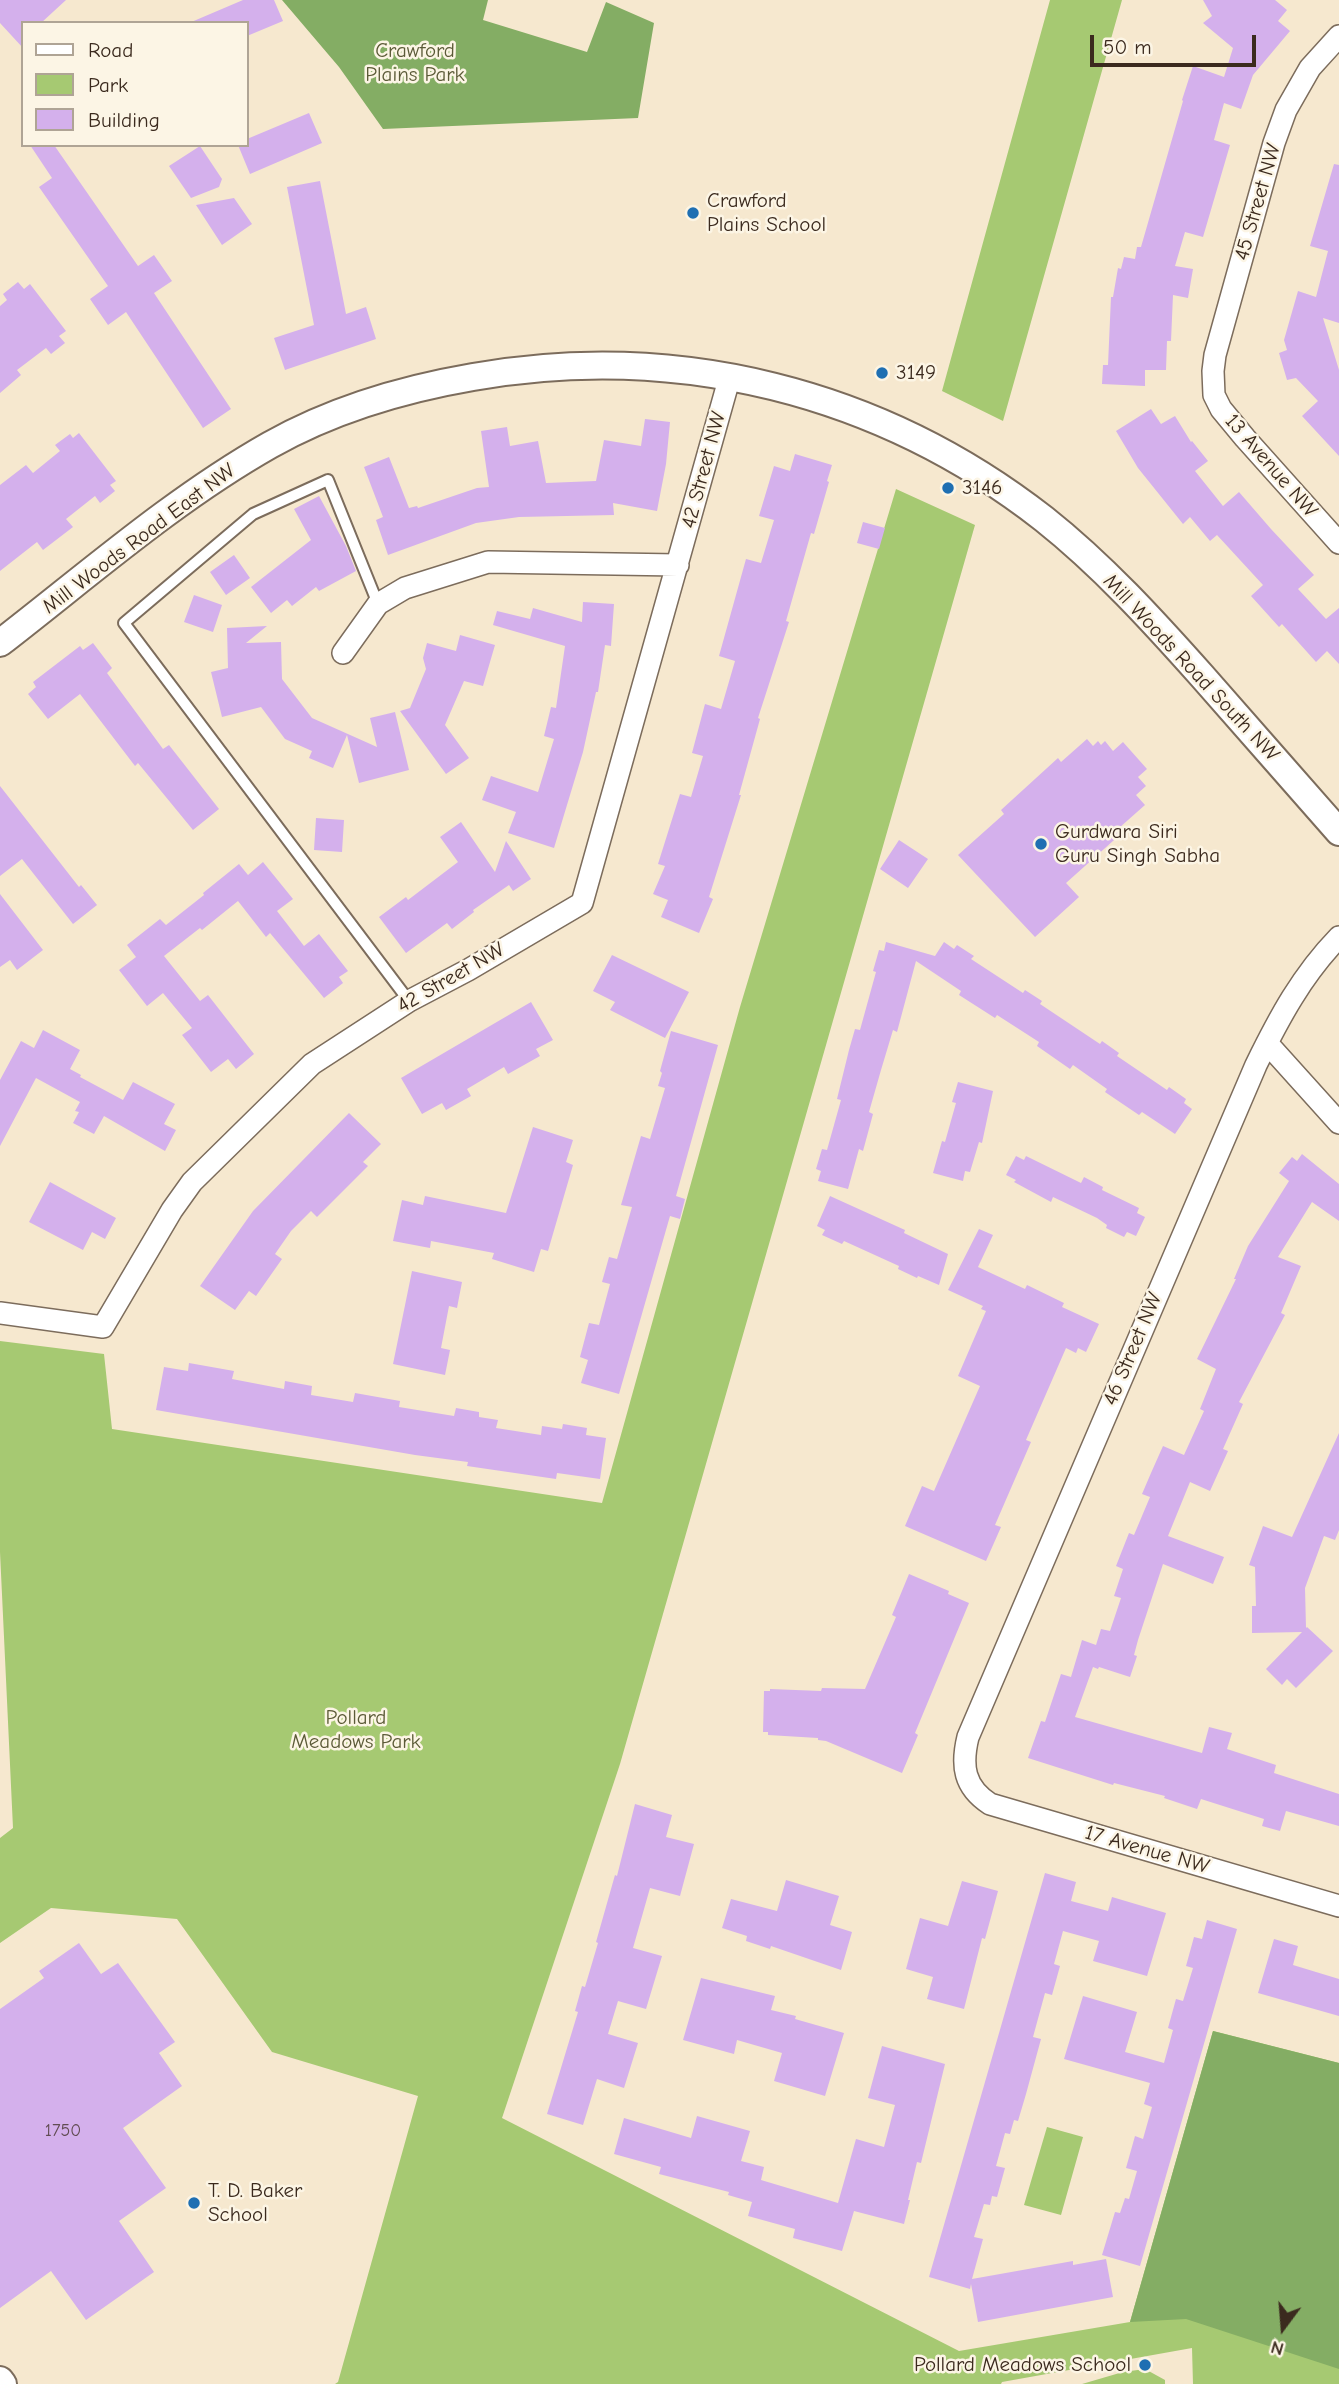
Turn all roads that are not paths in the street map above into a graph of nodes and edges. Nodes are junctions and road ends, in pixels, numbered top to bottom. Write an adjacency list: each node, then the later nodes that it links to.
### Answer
1 (1339, 36): 3 (street, 45 Street NW)
2 (730, 376): 5 (street, 42 Street NW); 7 (street, Mill Woods Road East NW); 9 (street, Mill Woods Road South NW)
3 (1213, 383): 4 (street, 13 Avenue NW)
4 (1339, 542)
5 (678, 565): 6 (street); 11 (street, 42 Street NW)
6 (378, 604): 8 (street); 11 (lane)
7 (0, 643)
8 (343, 653)
9 (1339, 832)
10 (1339, 937): 12 (street, 46 Street NW)
11 (409, 1001): 14 (street, 42 Street NW)
12 (1267, 1043): 13 (street); 15 (street, 46 Street NW)
13 (1339, 1123)
14 (0, 1313)
15 (966, 1778): 16 (street, 17 Avenue NW)
16 (1339, 1906)
17 (0, 2380): 18 (street)
18 (3, 2384)

